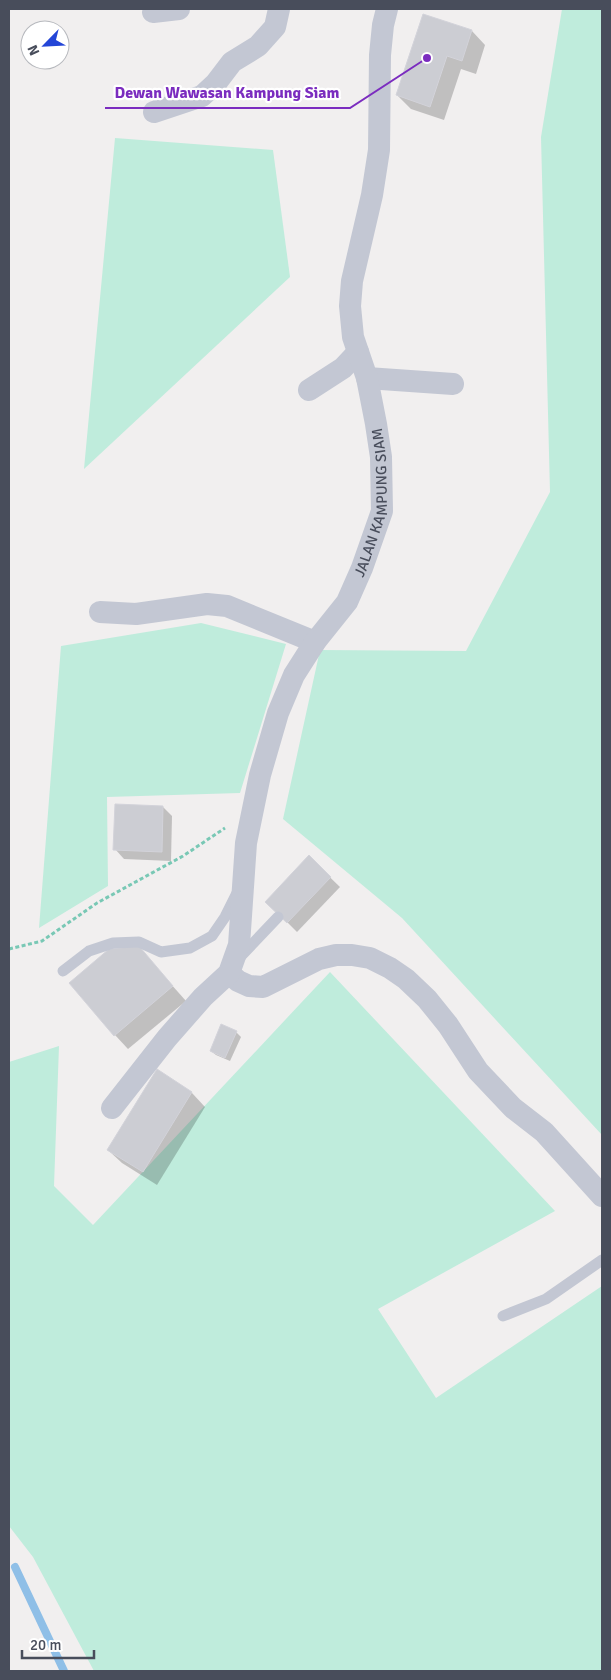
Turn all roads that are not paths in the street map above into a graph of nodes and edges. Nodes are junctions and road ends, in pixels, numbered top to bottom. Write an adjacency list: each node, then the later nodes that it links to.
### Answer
1 (179, 9): 4 (street)
2 (279, 9): 5 (street)
3 (387, 9): 6 (street, JALAN KAMPUNG SIAM)
4 (153, 12)
5 (154, 112)
6 (358, 352): 7 (street, JALAN KAMPUNG SIAM); 9 (street)
7 (367, 378): 8 (street); 11 (street, JALAN KAMPUNG SIAM)
8 (453, 384)
9 (309, 390)
10 (100, 612): 11 (street)
11 (315, 642): 12 (street, JALAN KAMPUNG SIAM)
12 (244, 878): 14 (lane); 15 (street, JALAN KAMPUNG SIAM)
13 (278, 917): 15 (lane)
14 (62, 971)
15 (229, 973): 16 (street); 17 (street)
16 (112, 1108)
17 (602, 1196)
18 (602, 1260): 19 (lane)
19 (503, 1316)

